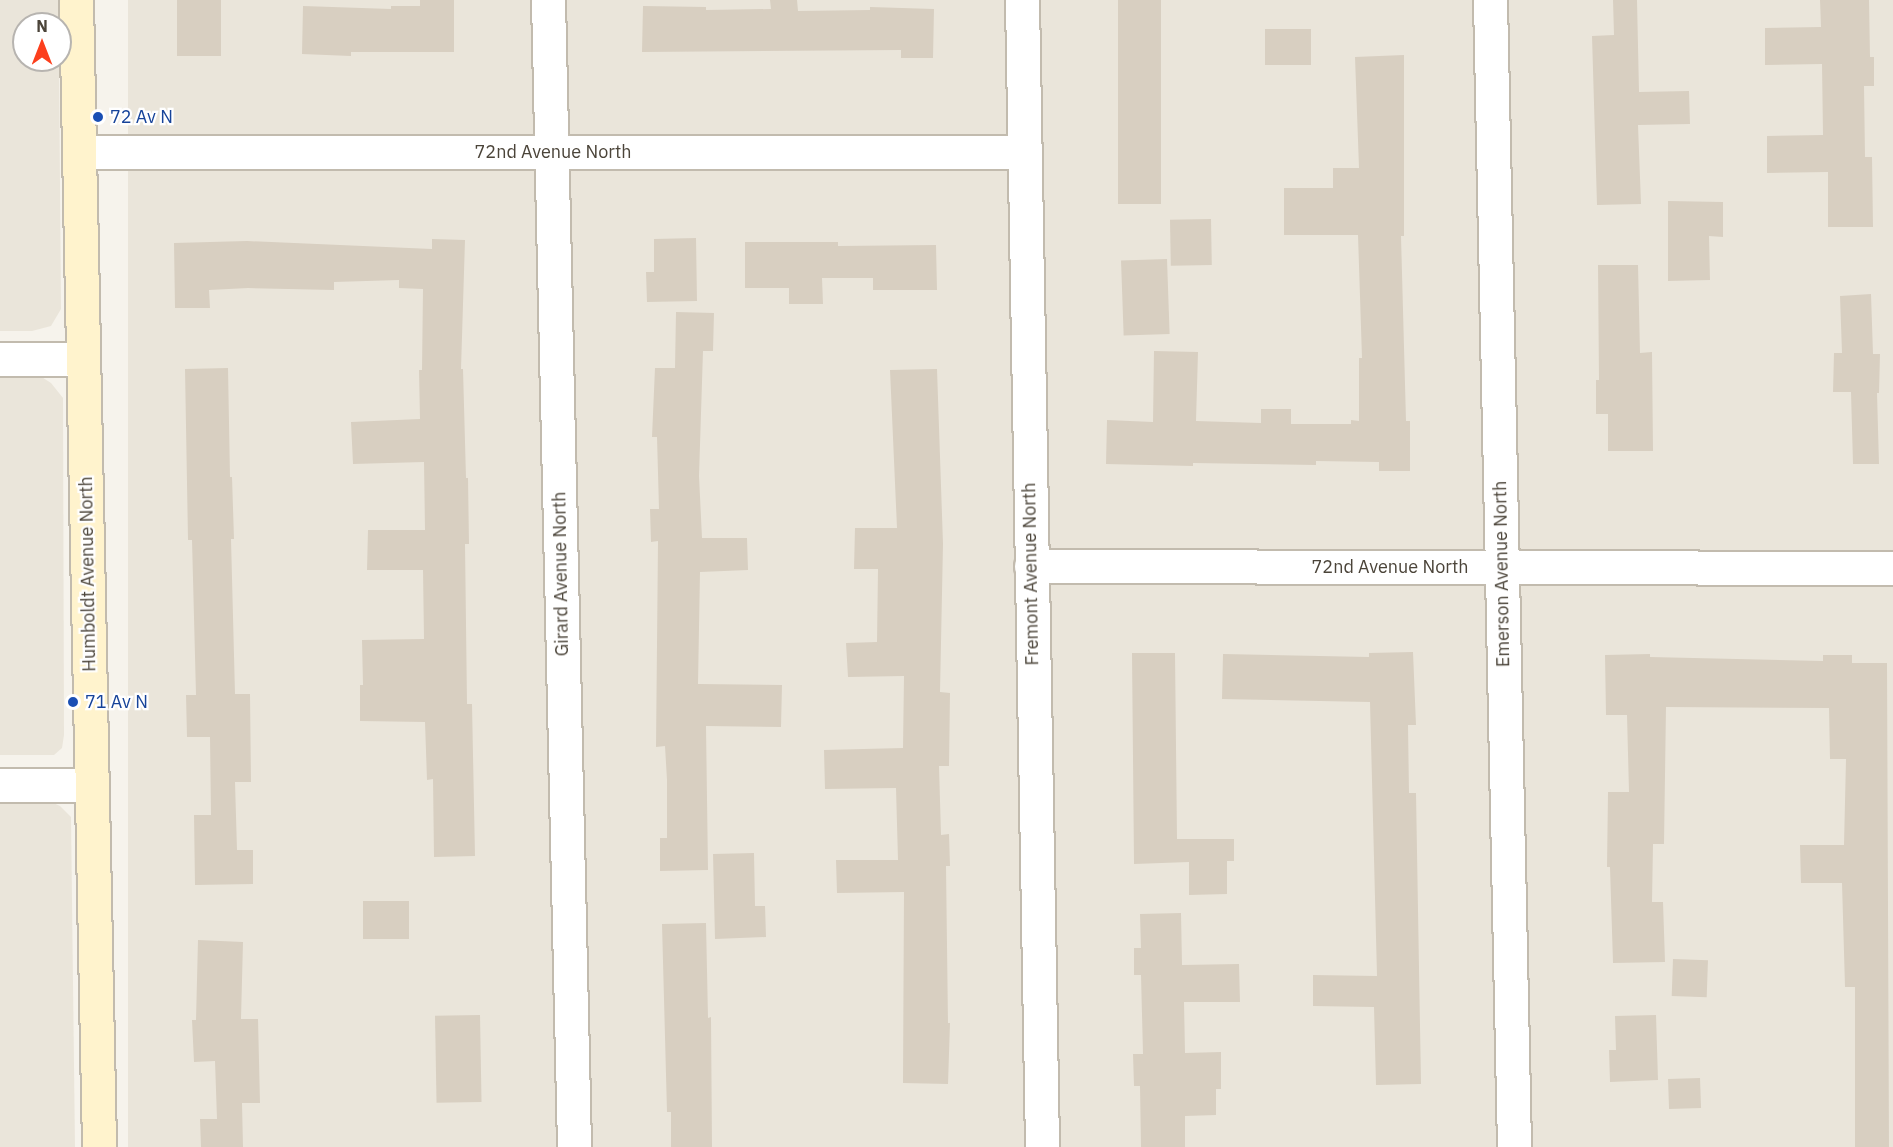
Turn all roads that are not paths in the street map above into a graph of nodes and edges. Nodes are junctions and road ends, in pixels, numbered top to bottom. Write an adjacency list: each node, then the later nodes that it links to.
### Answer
1 (76, 0): 5 (street, Humboldt Avenue North)
2 (548, 0): 6 (street, Girard Avenue North)
3 (1022, 0): 7 (street, Fremont Avenue North)
4 (1490, 0): 11 (street, Emerson Avenue North)
5 (80, 152): 6 (street, 72nd Avenue North); 9 (street, Humboldt Avenue North)
6 (551, 152): 7 (street, 72nd Avenue North); 16 (street, Girard Avenue North)
7 (1025, 152): 10 (street, Fremont Avenue North)
8 (0, 359): 9 (street)
9 (83, 359): 14 (street, Humboldt Avenue North)
10 (1031, 566): 11 (street, 72nd Avenue North); 17 (street, Fremont Avenue North)
11 (1501, 567): 12 (street, 72nd Avenue North); 18 (street, Emerson Avenue North)
12 (1893, 568)
13 (0, 785): 14 (street)
14 (92, 785): 15 (street, Humboldt Avenue North)
15 (99, 1147)
16 (574, 1147)
17 (1042, 1147)
18 (1514, 1147)

